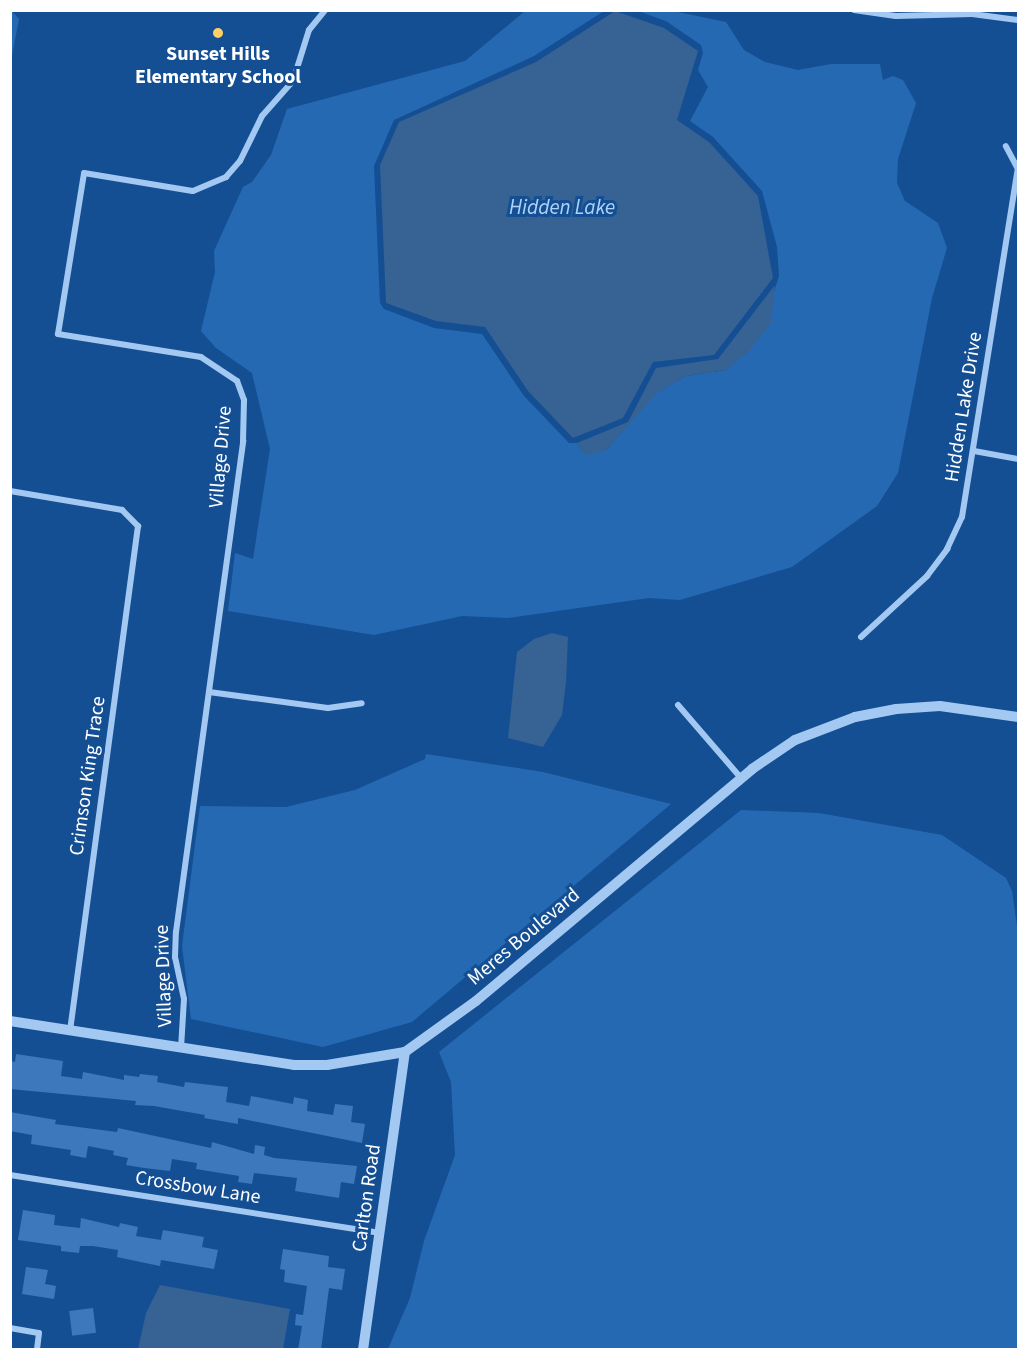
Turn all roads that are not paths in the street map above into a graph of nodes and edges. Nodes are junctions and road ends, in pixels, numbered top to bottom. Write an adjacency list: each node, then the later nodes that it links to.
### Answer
1 (325, 10): 9 (street, Village Drive)
2 (854, 10): 3 (street)
3 (1018, 20)
4 (1006, 146): 5 (street, Hidden Lake Drive)
5 (974, 452): 6 (street); 8 (street, Hidden Lake Drive)
6 (1018, 459)
7 (10, 491): 15 (street, Crimson King Trace)
8 (861, 637)
9 (209, 692): 10 (street); 16 (street, Village Drive)
10 (362, 703)
11 (678, 705): 13 (street)
12 (1018, 717): 13 (street, Meres Boulevard)
13 (741, 778): 17 (street, Meres Boulevard)
14 (10, 1021): 15 (street, Meres Boulevard)
15 (70, 1031): 16 (street, Meres Boulevard)
16 (181, 1048): 17 (street, Meres Boulevard)
17 (405, 1052): 19 (street, Carlton Road)
18 (10, 1175): 19 (street, Crossbow Lane)
19 (380, 1233): 22 (street, Carlton Road)
20 (10, 1328): 21 (street)
21 (37, 1350)
22 (363, 1350)

